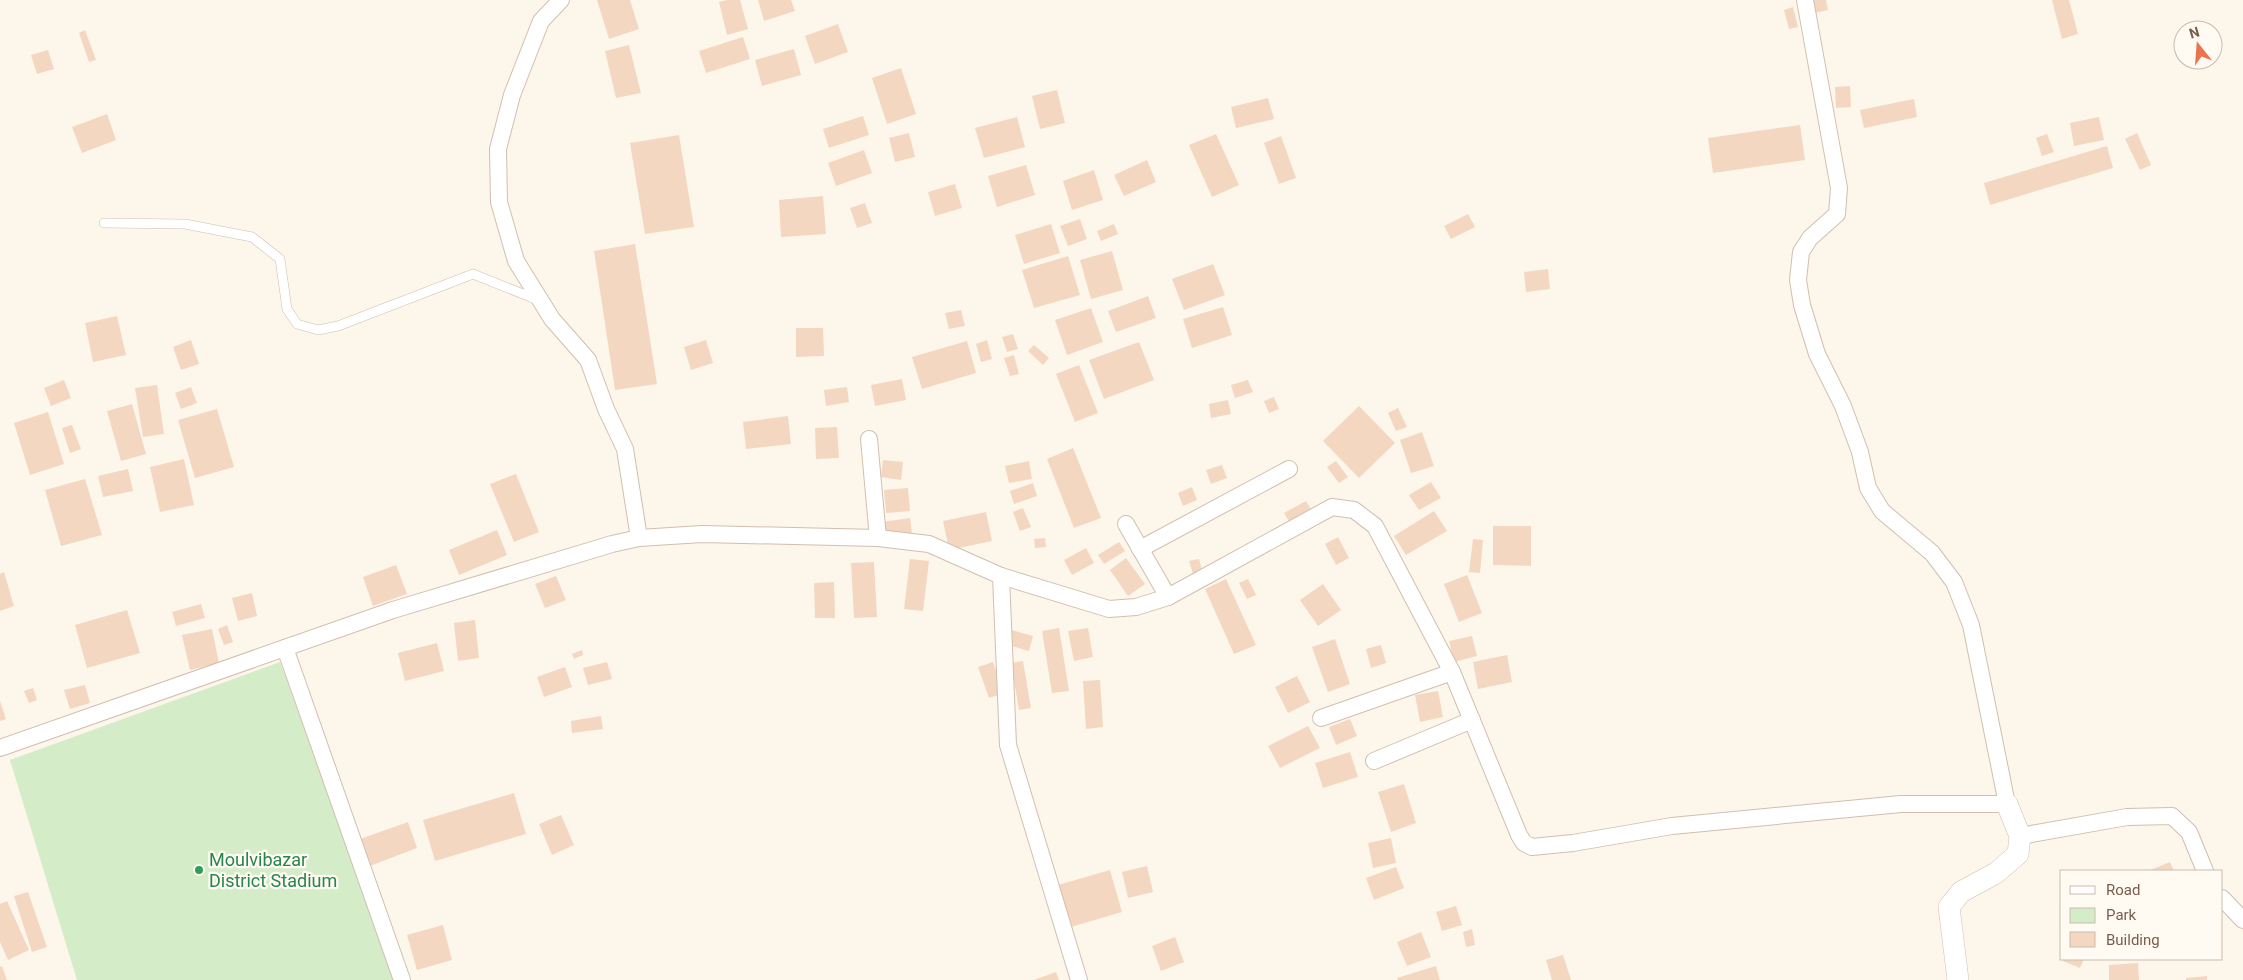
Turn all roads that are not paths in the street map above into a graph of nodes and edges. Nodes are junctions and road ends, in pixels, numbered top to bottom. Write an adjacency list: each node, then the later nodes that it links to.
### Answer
1 (561, 0): 4 (street)
2 (1805, 0): 19 (street)
3 (104, 223): 4 (lane)
4 (543, 302): 8 (street)
5 (868, 439): 9 (street)
6 (1290, 469): 10 (street)
7 (1126, 524): 10 (street)
8 (639, 538): 9 (street); 13 (street)
9 (878, 538): 11 (street)
10 (1140, 549): 12 (street)
11 (1001, 576): 12 (street); 25 (street)
12 (1168, 597): 14 (street)
13 (286, 648): 17 (street); 24 (street)
14 (1452, 672): 15 (street); 16 (street)
15 (1321, 718)
16 (1472, 720): 18 (street); 19 (street)
17 (0, 748)
18 (1374, 761)
19 (2008, 804): 20 (street)
20 (2020, 836): 21 (street); 26 (street)
21 (2205, 870)
22 (2223, 899): 23 (street)
23 (2243, 920)
24 (402, 980)
25 (1079, 980)
26 (1958, 980)

